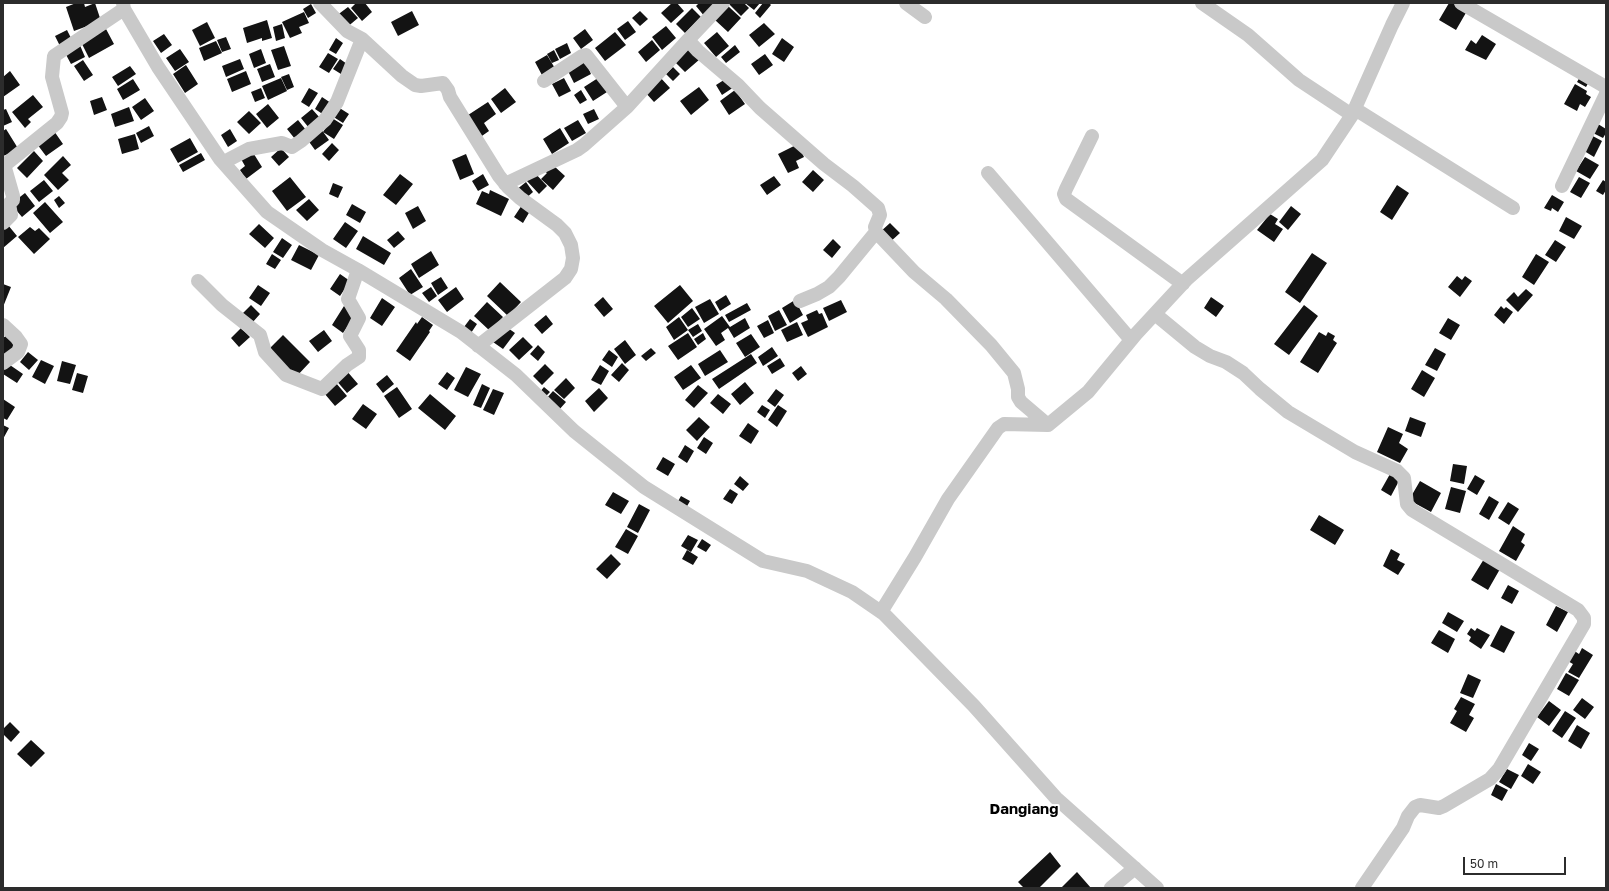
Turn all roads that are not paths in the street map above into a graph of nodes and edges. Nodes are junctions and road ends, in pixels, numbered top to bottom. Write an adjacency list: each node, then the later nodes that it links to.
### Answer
1 (320, 3): 9 (street)
2 (723, 3): 10 (street)
3 (906, 3): 8 (street)
4 (1202, 3): 15 (street)
5 (1403, 3): 15 (street)
6 (1461, 3): 12 (street)
7 (123, 6): 17 (street); 18 (street)
8 (925, 17)
9 (362, 40): 17 (street); 20 (street)
10 (688, 40): 14 (street); 24 (street)
11 (544, 80): 14 (street)
12 (1606, 89)
13 (1606, 94): 21 (street)
14 (627, 107): 20 (street)
15 (1353, 112): 22 (street); 27 (street)
16 (1092, 136): 27 (street)
17 (224, 162): 25 (street)
18 (4, 168): 23 (street)
19 (988, 173): 31 (street)
20 (505, 184): 32 (street)
21 (1562, 186)
22 (1513, 208)
23 (3, 223)
24 (876, 232): 28 (street); 34 (street)
25 (358, 270): 26 (street); 32 (street)
26 (198, 281)
27 (1183, 284): 29 (street)
28 (800, 301)
29 (1155, 314): 31 (street); 39 (street)
30 (3, 325): 33 (street)
31 (1131, 340): 34 (street)
32 (478, 346): 35 (street)
33 (3, 363)
34 (1048, 425): 35 (street)
35 (881, 612): 36 (street)
36 (1135, 868): 37 (street); 38 (street)
37 (1111, 888)
38 (1157, 888)
39 (1362, 888)

